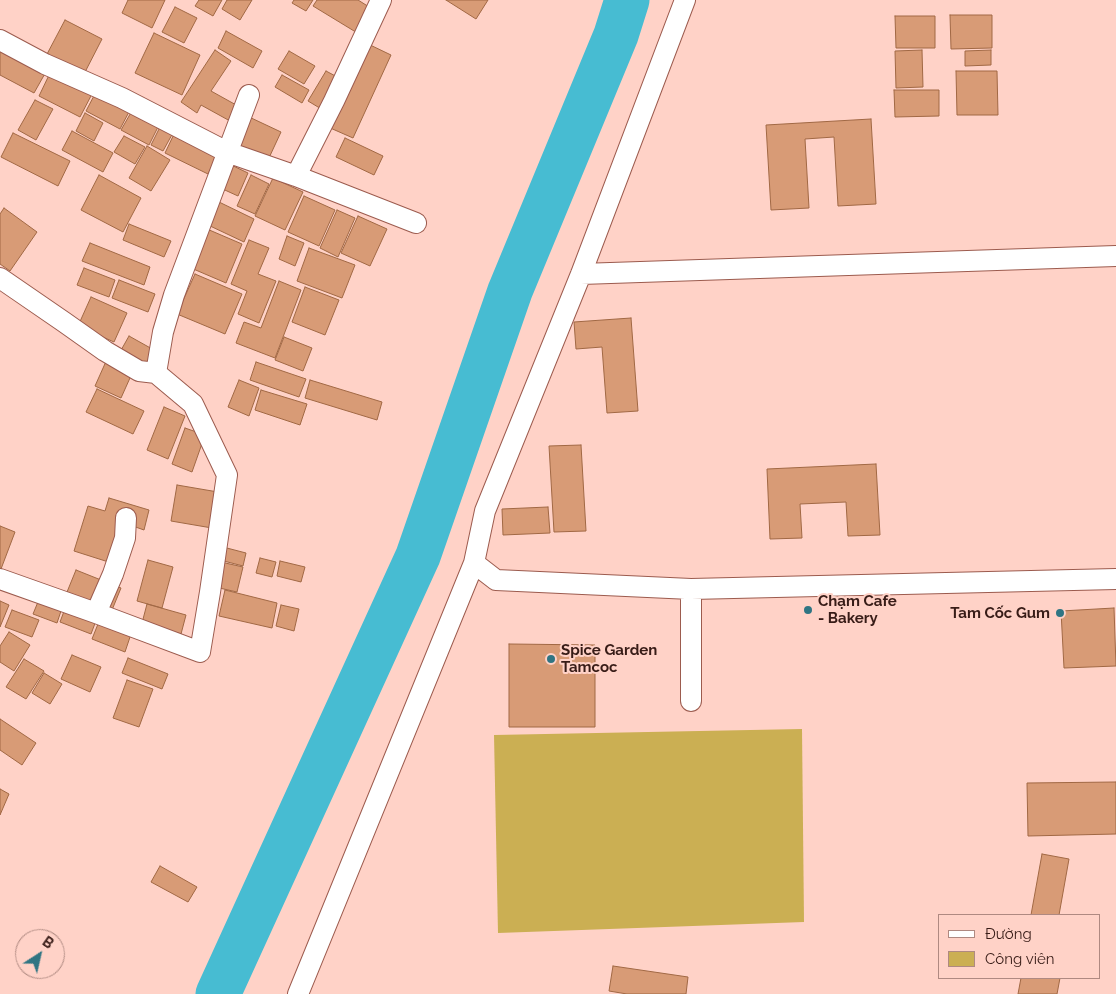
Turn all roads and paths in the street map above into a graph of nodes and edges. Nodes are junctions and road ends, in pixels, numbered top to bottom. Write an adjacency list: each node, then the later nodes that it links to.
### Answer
1 (685, 0): 9 (street)
2 (375, 2): 6 (street)
3 (0, 40): 5 (street)
4 (249, 95): 5 (street)
5 (227, 152): 6 (street); 11 (street)
6 (296, 176): 7 (street)
7 (416, 223)
8 (1116, 256): 9 (street)
9 (581, 274): 13 (street)
10 (0, 278): 11 (street)
11 (156, 373): 17 (street)
12 (126, 518): 17 (street)
13 (474, 563): 16 (street); 19 (street)
14 (0, 579): 17 (street)
15 (1116, 579): 16 (street)
16 (691, 589): 18 (street)
17 (96, 613)
18 (691, 701)
19 (298, 994)

